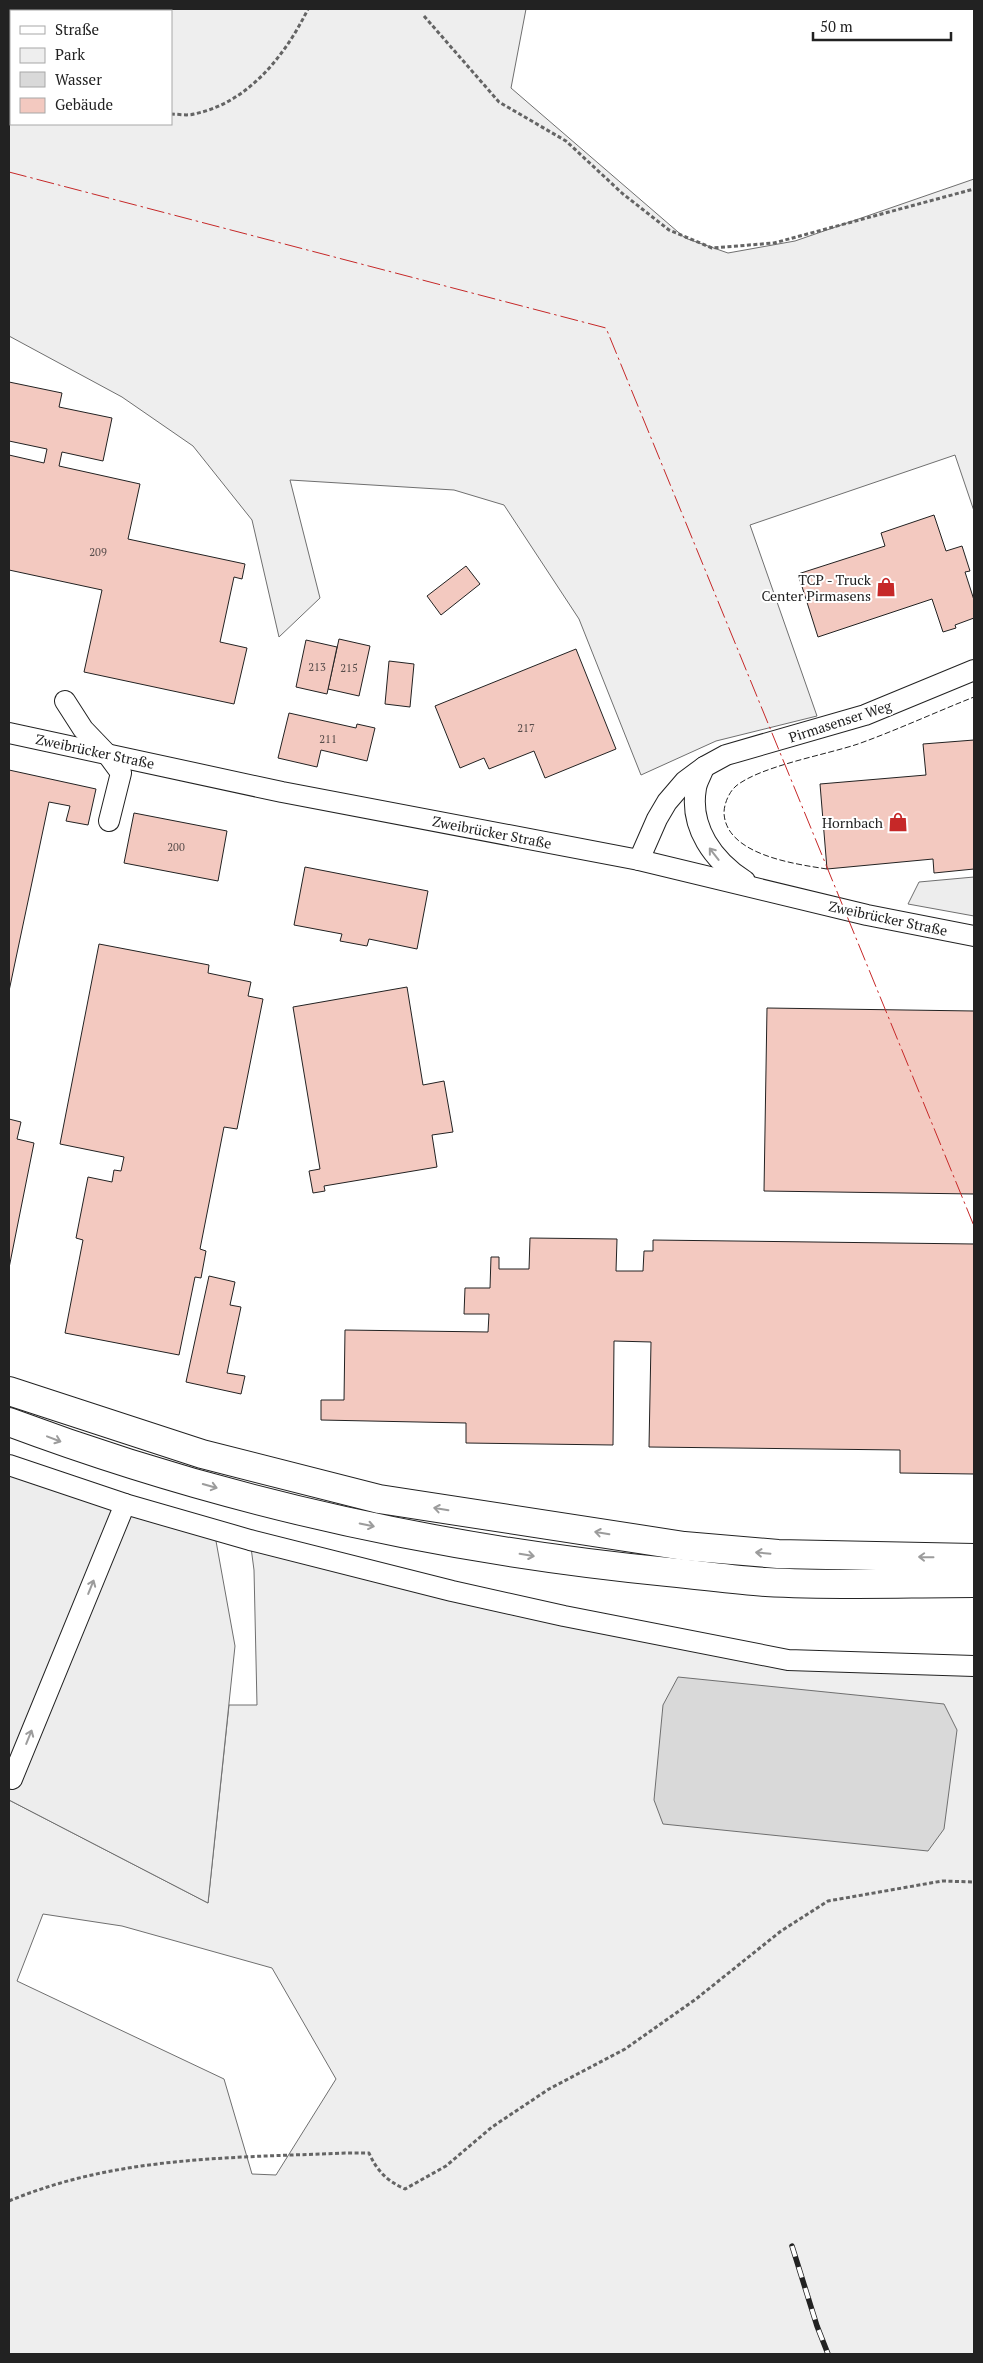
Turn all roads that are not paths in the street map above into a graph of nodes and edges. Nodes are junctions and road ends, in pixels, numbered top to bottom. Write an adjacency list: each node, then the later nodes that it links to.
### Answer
1 (974, 670): 5 (street, Pirmasenser Weg)
2 (65, 701): 4 (street)
3 (9, 733): 4 (street, Zweibrücker Straße)
4 (107, 754): 6 (street); 7 (street, Zweibrücker Straße)
5 (704, 767): 7 (street, Pirmasenser Weg); 8 (street, one-way to 5)
6 (110, 821)
7 (639, 860): 8 (street, Zweibrücker Straße)
8 (751, 885): 9 (street, Zweibrücker Straße)
9 (974, 936)
10 (9, 1391): 14 (highway, one-way to 10)
11 (9, 1422): 15 (highway, one-way to 15)
12 (9, 1465): 13 (street)
13 (125, 1504): 16 (street); 17 (street, one-way to 13)
14 (974, 1558)
15 (974, 1584)
16 (974, 1666)
17 (9, 1777)

